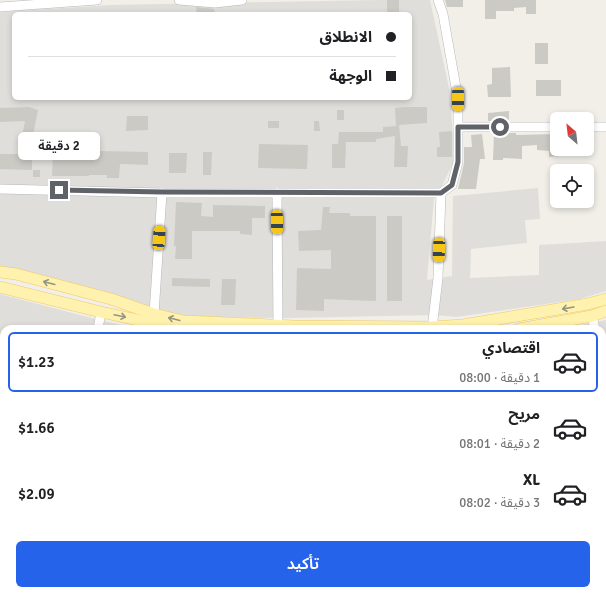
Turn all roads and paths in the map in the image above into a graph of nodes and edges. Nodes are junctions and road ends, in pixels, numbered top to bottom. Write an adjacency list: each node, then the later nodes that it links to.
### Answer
1 (97, 0): 5 (street)
2 (179, 0): 3 (street)
3 (242, 0)
4 (438, 0): 6 (street)
5 (0, 7)
6 (458, 127): 7 (street); 13 (street)
7 (550, 127)
8 (594, 127): 9 (street)
9 (606, 127)
10 (0, 189): 11 (street)
11 (162, 192): 12 (street); 21 (street)
12 (277, 193): 13 (street); 25 (street)
13 (441, 193): 26 (street)
14 (0, 272): 21 (main road, one-way to 14)
15 (0, 288): 19 (main road)
16 (606, 299): 17 (main road)
17 (588, 304): 20 (main road); 27 (main road, one-way to 27)
18 (606, 311): 20 (main road)
19 (101, 312): 21 (main road, one-way to 21); 22 (street)
20 (592, 316): 28 (main road); 29 (street)
21 (155, 319): 23 (main road); 24 (main road, one-way to 21)
22 (99, 325)
23 (169, 325)
24 (246, 325)
25 (278, 325)
26 (432, 325)
27 (474, 325)
28 (541, 325)
29 (594, 325)

